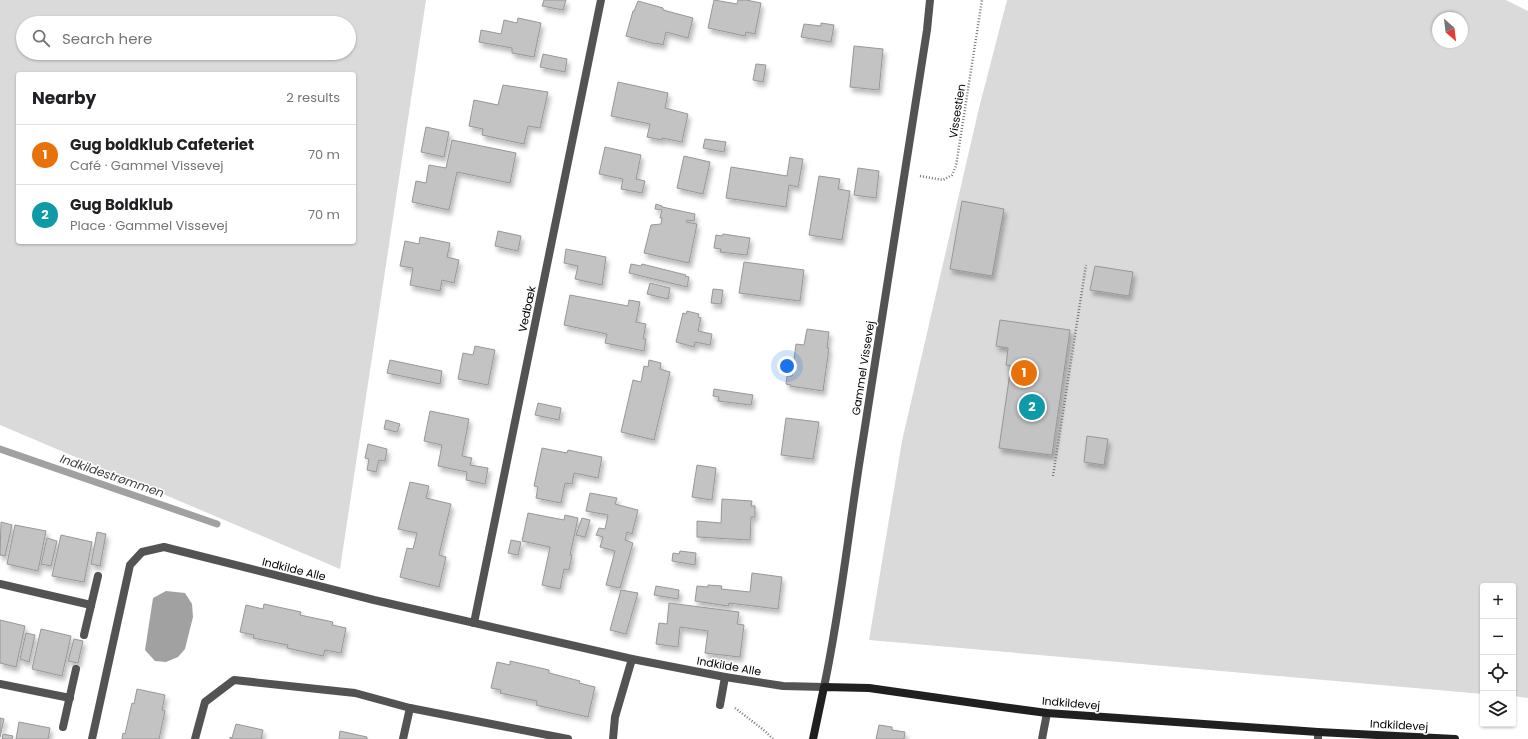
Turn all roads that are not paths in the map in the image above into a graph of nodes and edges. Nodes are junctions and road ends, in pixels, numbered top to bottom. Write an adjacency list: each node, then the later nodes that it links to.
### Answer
1 (601, 0): 6 (street, Vedbæk)
2 (930, 0): 12 (street, Gammel Vissevej)
3 (98, 576): 5 (street)
4 (0, 584): 5 (street)
5 (91, 605): 7 (street)
6 (474, 623): 8 (street, Indkilde Alle); 19 (street, Indkilde Alle)
7 (84, 635)
8 (632, 659): 10 (street, Indkilde Alle); 23 (street)
9 (76, 669): 13 (street)
10 (725, 677): 12 (street, Indkilde Alle); 14 (street)
11 (0, 684): 13 (street)
12 (824, 687): 16 (street, Indkildevej); 24 (street, Gammel Vissevej)
13 (70, 698): 17 (street)
14 (720, 705)
15 (410, 708): 20 (street); 21 (street); 22 (street)
16 (1047, 712): 18 (street, Indkildevej); 25 (street)
17 (63, 728)
18 (1318, 736): 26 (street, Indkildevej)
19 (92, 739)
20 (195, 739)
21 (403, 739)
22 (568, 739)
23 (613, 739)
24 (812, 739)
25 (1042, 739)
26 (1455, 739)

